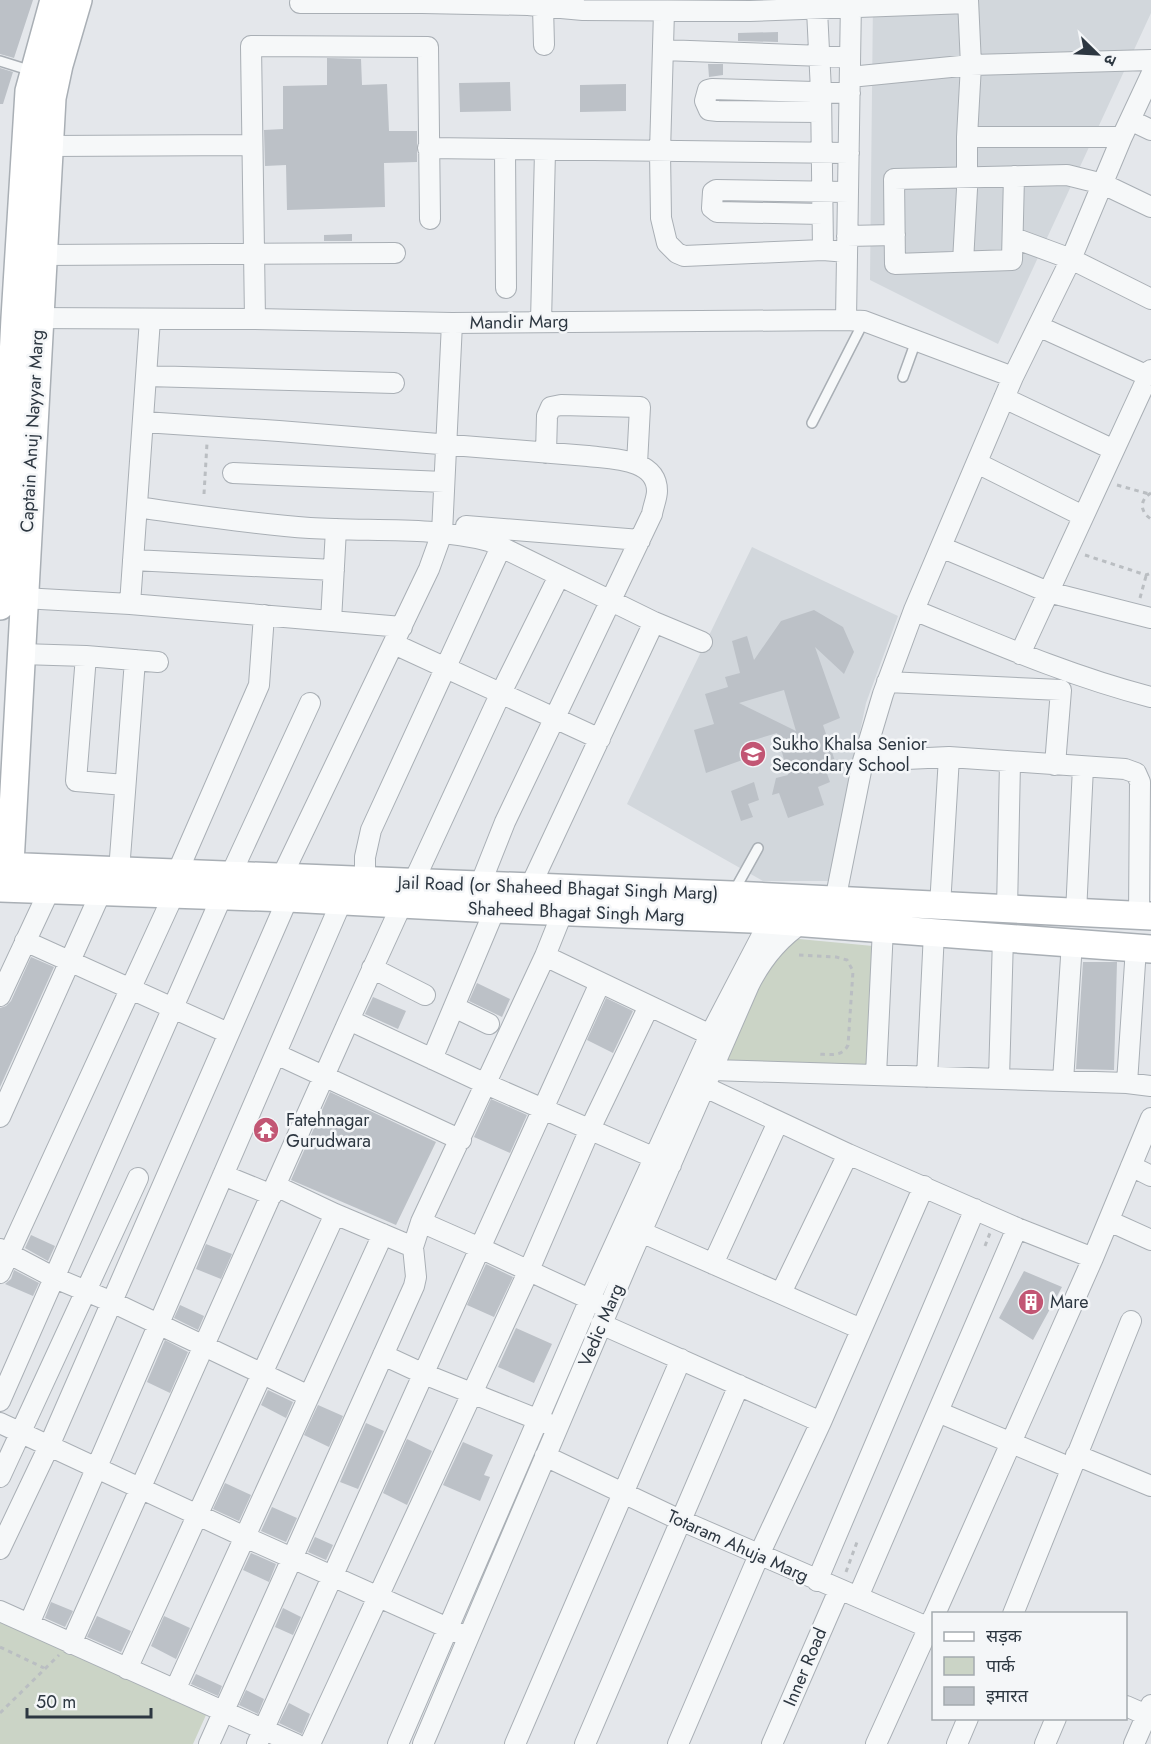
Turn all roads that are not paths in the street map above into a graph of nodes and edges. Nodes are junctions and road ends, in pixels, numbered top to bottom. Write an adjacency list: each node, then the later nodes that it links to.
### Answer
1 (54, 0): 16 (main road, Captain Anuj Nayyar Marg)
2 (78, 0): 25 (main road, Captain Anuj Nayyar Marg)
3 (968, 2): 5 (street); 15 (street)
4 (300, 3): 6 (street)
5 (851, 4): 7 (street); 12 (street)
6 (543, 7): 8 (street); 9 (street)
7 (817, 10): 8 (street); 11 (street)
8 (664, 11): 10 (street)
9 (544, 45)
10 (663, 50): 11 (street); 29 (street)
11 (820, 56): 12 (street); 19 (street)
12 (850, 57): 18 (street)
13 (1151, 60): 15 (street)
14 (0, 62): 16 (lane)
15 (971, 65): 18 (street); 23 (street)
16 (34, 72): 51 (main road, Captain Anuj Nayyar Marg)
17 (1151, 75): 21 (street)
18 (850, 85): 19 (street); 31 (street)
19 (821, 91): 20 (street); 20 (street)
20 (820, 112): 30 (street)
21 (1126, 129): 22 (street); 23 (street); 34 (street)
22 (1151, 130)
23 (967, 137): 33 (street)
24 (252, 145): 25 (street); 26 (street); 45 (street)
25 (49, 146): 46 (main road, Captain Anuj Nayyar Marg)
26 (428, 148): 27 (street); 39 (street)
27 (505, 150): 28 (street); 49 (street)
28 (545, 151): 29 (street); 55 (street)
29 (660, 152): 30 (street); 43 (street)
30 (820, 153): 31 (street); 35 (street)
31 (849, 153): 36 (street)
32 (1014, 176): 33 (street); 34 (street); 41 (street)
33 (968, 178): 40 (street); 48 (street)
34 (1103, 184): 37 (street); 47 (street)
35 (821, 191): 36 (street); 38 (street); 38 (street)
36 (848, 192): 42 (street)
37 (1151, 207)
38 (822, 214): 43 (street)
39 (430, 219)
40 (895, 235): 42 (street); 48 (street)
41 (1014, 238): 47 (street); 48 (street)
42 (847, 244): 43 (street); 54 (street)
43 (823, 250)
44 (394, 253): 45 (street)
45 (254, 254): 46 (street); 53 (street)
46 (42, 255): 51 (main road, Captain Anuj Nayyar Marg)
47 (1071, 259): 50 (street); 57 (street)
48 (963, 262)
49 (506, 288)
50 (1151, 299)
51 (27, 318): 52 (street, Mandir Marg); 59 (main road, Captain Anuj Nayyar Marg)
52 (150, 319): 53 (street, Mandir Marg); 60 (street)
53 (255, 319): 56 (street, Mandir Marg)
54 (855, 321): 55 (street, Mandir Marg); 58 (street, Mandir Marg); 67 (lane)
55 (540, 322): 56 (street, Mandir Marg)
56 (452, 323): 68 (street)
57 (1038, 326): 62 (street); 63 (street)
58 (916, 341): 61 (lane); 62 (street, Mandir Marg)
59 (17, 344): 87 (main road, Captain Anuj Nayyar Marg)
60 (147, 376): 64 (street); 66 (street)
61 (903, 377)
62 (1013, 377): 65 (street)
63 (1149, 379): 69 (street)
64 (394, 383)
65 (1004, 398): 69 (street); 71 (street)
66 (144, 422): 68 (street); 75 (street)
67 (812, 423)
68 (446, 444): 70 (street); 74 (street)
69 (1114, 450): 76 (street)
70 (546, 453): 72 (street); 72 (street)
71 (977, 463): 76 (street); 81 (street)
72 (637, 464): 79 (street)
73 (233, 473): 74 (street)
74 (444, 482): 78 (street)
75 (137, 507): 77 (street); 82 (street)
76 (1083, 516): 85 (street)
77 (336, 529): 78 (street); 83 (street)
78 (442, 533): 79 (street); 80 (street); 94 (street)
79 (640, 540): 86 (street)
80 (501, 547): 84 (street); 101 (street)
81 (941, 547): 85 (street); 89 (street)
82 (133, 560): 83 (street); 88 (street)
83 (334, 570): 92 (street)
84 (559, 576): 86 (street); 103 (street)
85 (1048, 592): 91 (street); 97 (street)
86 (610, 601): 93 (street); 106 (street)
87 (12, 602): 88 (street); 96 (main road, Captain Anuj Nayyar Marg)
88 (130, 604): 90 (street)
89 (914, 610): 97 (street); 102 (street)
90 (264, 615): 92 (street); 118 (street)
91 (1143, 616)
92 (331, 621): 94 (street)
93 (654, 622): 95 (street); 107 (street)
94 (398, 635): 101 (street); 121 (street)
95 (702, 642)
96 (21, 654): 98 (street); 116 (main road, Captain Anuj Nayyar Marg)
97 (1020, 654): 104 (street)
98 (86, 656): 99 (street); 113 (street)
99 (135, 660): 100 (street); 113 (street)
100 (158, 662)
101 (445, 668): 103 (street); 117 (street)
102 (887, 681): 109 (street); 111 (street)
103 (500, 694): 106 (street); 125 (street)
104 (1151, 697)
105 (310, 703): 119 (street)
106 (554, 718): 107 (street); 120 (street)
107 (600, 738): 122 (street)
108 (949, 757): 109 (street); 110 (street); 129 (street)
109 (863, 761): 128 (street)
110 (1010, 762): 111 (street); 131 (street)
111 (1055, 765): 112 (street)
112 (1083, 766): 133 (street); 134 (street)
113 (125, 785): 115 (street)
114 (758, 848): 126 (lane)
115 (119, 871): 116 (main road, Jail Road (or Shaheed Bhagat Singh Marg)); 118 (main road, Jail Road (or Shaheed Bhagat Singh Marg))
116 (5, 877): 123 (main road)
117 (365, 880): 121 (main road, Jail Road (or Shaheed Bhagat Singh Marg)); 125 (main road, Jail Road (or Shaheed Bhagat Singh Marg))
118 (176, 884): 119 (main road, Jail Road (or Shaheed Bhagat Singh Marg)); 124 (main road); 147 (street)
119 (227, 885): 121 (main road, Jail Road (or Shaheed Bhagat Singh Marg)); 152 (street)
120 (480, 885): 122 (main road, Jail Road (or Shaheed Bhagat Singh Marg)); 125 (main road, Jail Road (or Shaheed Bhagat Singh Marg))
121 (285, 887): 127 (main road, Shaheed Bhagat Singh Marg); 155 (street)
122 (530, 887): 126 (main road, Jail Road (or Shaheed Bhagat Singh Marg))
123 (49, 891): 124 (main road); 140 (street)
124 (101, 892): 144 (street)
125 (407, 893): 127 (main road, Shaheed Bhagat Singh Marg); 130 (main road, Shaheed Bhagat Singh Marg); 145 (street)
126 (732, 895): 128 (main road, Jail Road (or Shaheed Bhagat Singh Marg))
127 (342, 900): 157 (street)
128 (835, 901): 129 (main road, Jail Road (or Shaheed Bhagat Singh Marg))
129 (940, 906): 131 (main road, Jail Road (or Shaheed Bhagat Singh Marg))
130 (495, 909): 132 (main road, Shaheed Bhagat Singh Marg); 150 (street)
131 (1007, 910): 133 (main road, Jail Road (or Shaheed Bhagat Singh Marg))
132 (563, 911): 135 (main road, Shaheed Bhagat Singh Marg); 143 (street)
133 (1076, 913): 134 (main road, Jail Road (or Shaheed Bhagat Singh Marg))
134 (1145, 916)
135 (770, 920): 136 (main road, Shaheed Bhagat Singh Marg); 156 (street, Vedic Marg)
136 (802, 922): 137 (main road, Shaheed Bhagat Singh Marg); 156 (street, Vedic Marg)
137 (883, 928): 138 (main road, Shaheed Bhagat Singh Marg); 160 (street)
138 (934, 932): 139 (main road, Shaheed Bhagat Singh Marg); 162 (street)
139 (1003, 938): 141 (main road, Shaheed Bhagat Singh Marg); 163 (street)
140 (25, 941): 144 (street); 149 (street)
141 (1072, 942): 142 (main road, Shaheed Bhagat Singh Marg); 164 (street)
142 (1144, 948): 165 (street)
143 (545, 956): 146 (street); 166 (street)
144 (70, 962): 147 (street); 169 (street)
145 (372, 968): 148 (street); 153 (street)
146 (600, 982): 151 (street); 168 (street)
147 (131, 989): 152 (street); 192 (street)
148 (425, 994)
149 (0, 996)
150 (454, 1006): 154 (street); 158 (street)
151 (649, 1006): 156 (street); 172 (street)
152 (174, 1008): 155 (street); 197 (street)
153 (349, 1020): 158 (street); 161 (street)
154 (489, 1024)
155 (228, 1033): 201 (street)
156 (717, 1039): 159 (street, Vedic Marg)
157 (276, 1054): 161 (street); 177 (street)
158 (432, 1059): 166 (street)
159 (704, 1075): 160 (street); 171 (street); 175 (street, Vedic Marg)
160 (876, 1075): 162 (street)
161 (324, 1077): 173 (street); 181 (street)
162 (927, 1077): 163 (street)
163 (999, 1079): 164 (street)
164 (1064, 1081): 165 (street)
165 (1127, 1083): 167 (street)
166 (486, 1084): 168 (street); 173 (street)
167 (1151, 1086)
168 (544, 1108): 172 (street); 191 (street)
169 (0, 1117)
170 (1151, 1118): 176 (street)
171 (778, 1122): 174 (street); 194 (street)
172 (590, 1130): 175 (street); 195 (street)
173 (460, 1140): 185 (street)
174 (848, 1154): 180 (street); 199 (street)
175 (662, 1161): 187 (street, Vedic Marg); 200 (street, Vedic Marg)
176 (1131, 1166): 178 (street); 184 (street)
177 (224, 1174): 181 (street); 204 (street)
178 (1151, 1176)
179 (138, 1178): 198 (street)
180 (924, 1186): 182 (street); 205 (street)
181 (274, 1190): 183 (street); 206 (street)
182 (975, 1209): 186 (street); 237 (street)
183 (335, 1214): 188 (street); 209 (street)
184 (1109, 1221): 189 (street); 193 (street)
185 (422, 1222): 190 (street); 191 (street)
186 (1017, 1228): 193 (street); 215 (street)
187 (641, 1232): 194 (street); 202 (street, Vedic Marg)
188 (383, 1234): 190 (street); 213 (street)
189 (1151, 1240)
190 (413, 1247): 207 (street)
191 (480, 1248): 195 (street); 210 (street)
192 (4, 1251): 196 (street); 197 (street)
193 (1094, 1258): 221 (street)
194 (713, 1264): 199 (street)
195 (529, 1270): 200 (street); 212 (street)
196 (0, 1273)
197 (55, 1278): 198 (street); 214 (street)
198 (84, 1291): 201 (street); 220 (street)
199 (781, 1293): 205 (street)
200 (590, 1299): 202 (street); 216 (street, Vedic Marg)
201 (112, 1302): 204 (street); 222 (street)
202 (605, 1316): 208 (street); 219 (street, Vedic Marg)
203 (1131, 1321): 224 (street)
204 (158, 1324): 206 (street); 225 (street)
205 (861, 1329): 217 (street)
206 (204, 1347): 209 (street); 228 (street)
207 (382, 1355): 210 (street); 235 (street)
208 (681, 1359): 211 (street); 229 (street)
209 (262, 1374): 213 (street); 230 (street)
210 (424, 1374): 212 (street); 236 (street)
211 (739, 1385): 217 (street); 231 (street)
212 (472, 1394): 216 (street); 239 (street)
213 (309, 1396): 232 (street)
214 (0, 1401)
215 (938, 1412): 221 (street); 240 (street)
216 (538, 1421): 219 (street); 246 (street, Vedic Marg)
217 (821, 1422): 234 (street)
218 (0, 1423): 220 (street)
219 (557, 1427): 223 (street, Vedic Marg)
220 (20, 1433): 222 (street); 226 (street)
221 (1011, 1442): 224 (street); 242 (street)
222 (49, 1446): 225 (street); 233 (street)
223 (545, 1456): 229 (street, Totaram Ahuja Marg); 247 (street, Vedic Marg)
224 (1073, 1462): 227 (street); 243 (street)
225 (98, 1468): 228 (street); 245 (street)
226 (0, 1477)
227 (1151, 1486)
228 (139, 1487): 230 (street); 248 (street)
229 (624, 1492): 231 (street, Totaram Ahuja Marg); 262 (street)
230 (198, 1514): 232 (street); 249 (street)
231 (680, 1520): 234 (street, Totaram Ahuja Marg); 263 (street)
232 (245, 1537): 235 (street); 250 (street)
233 (0, 1549)
234 (759, 1556): 237 (street, Totaram Ahuja Marg); 264 (street)
235 (293, 1557): 236 (street); 252 (street)
236 (332, 1576): 239 (street); 256 (street)
237 (817, 1581): 238 (street, Totaram Ahuja Marg)
238 (839, 1590): 240 (street, Totaram Ahuja Marg); 265 (street, Inner Road)
239 (379, 1597): 246 (street); 259 (street)
240 (858, 1597): 244 (street, Totaram Ahuja Marg)
241 (0, 1611): 245 (street)
242 (936, 1612)
243 (1013, 1612)
244 (932, 1622): 266 (street)
245 (29, 1624): 248 (street)
246 (448, 1628): 247 (street); 260 (street, Vedic Marg)
247 (469, 1637): 261 (street, Vedic Marg)
248 (71, 1644): 249 (street)
249 (127, 1669): 250 (street)
250 (175, 1689): 252 (street)
251 (1127, 1706): 253 (street)
252 (225, 1711): 256 (street); 257 (street)
253 (1150, 1712): 269 (street)
254 (968, 1720): 267 (street)
255 (1056, 1720): 268 (street)
256 (260, 1736): 258 (street)
257 (209, 1744)
258 (296, 1744)
259 (310, 1744)
260 (398, 1744)
261 (423, 1744)
262 (515, 1744)
263 (585, 1744)
264 (678, 1744)
265 (772, 1744)
266 (876, 1744)
267 (957, 1744)
268 (1045, 1744)
269 (1134, 1744)

